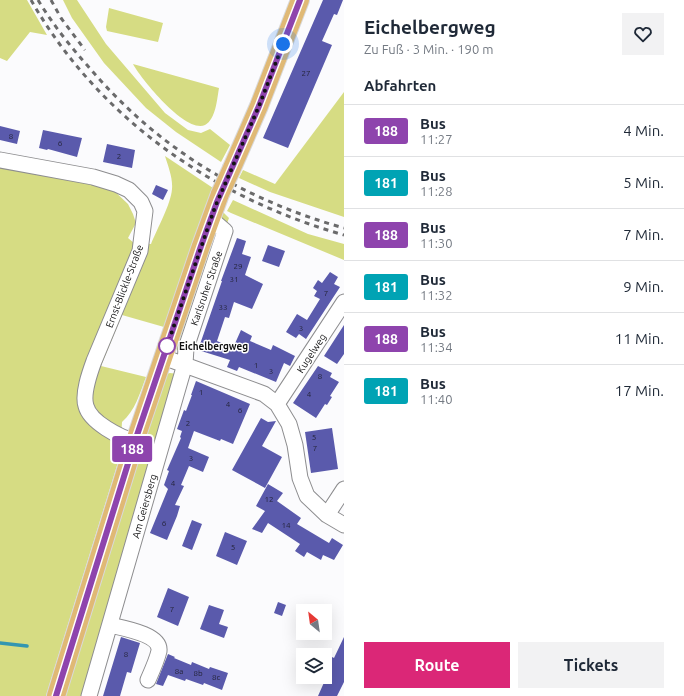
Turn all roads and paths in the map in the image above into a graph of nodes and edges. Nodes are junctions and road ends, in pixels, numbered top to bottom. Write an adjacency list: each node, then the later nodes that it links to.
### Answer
1 (300, 0): 3 (main road, bridge)
2 (0, 160): 8 (street, Ernst-Blickle-Straße)
3 (211, 218): 5 (main road); 6 (street, Karlsruher Straße)
4 (344, 302): 7 (street, Kugelweg)
5 (163, 357): 6 (street); 8 (main road)
6 (185, 364): 7 (street); 12 (street, Am Geiersberg)
7 (277, 404): 10 (street)
8 (135, 441): 14 (main road)
9 (344, 489): 10 (street)
10 (326, 515): 11 (street)
11 (344, 525)
12 (110, 625): 13 (street); 15 (street, Am Geiersberg)
13 (148, 680)
14 (56, 696)
15 (89, 696)

